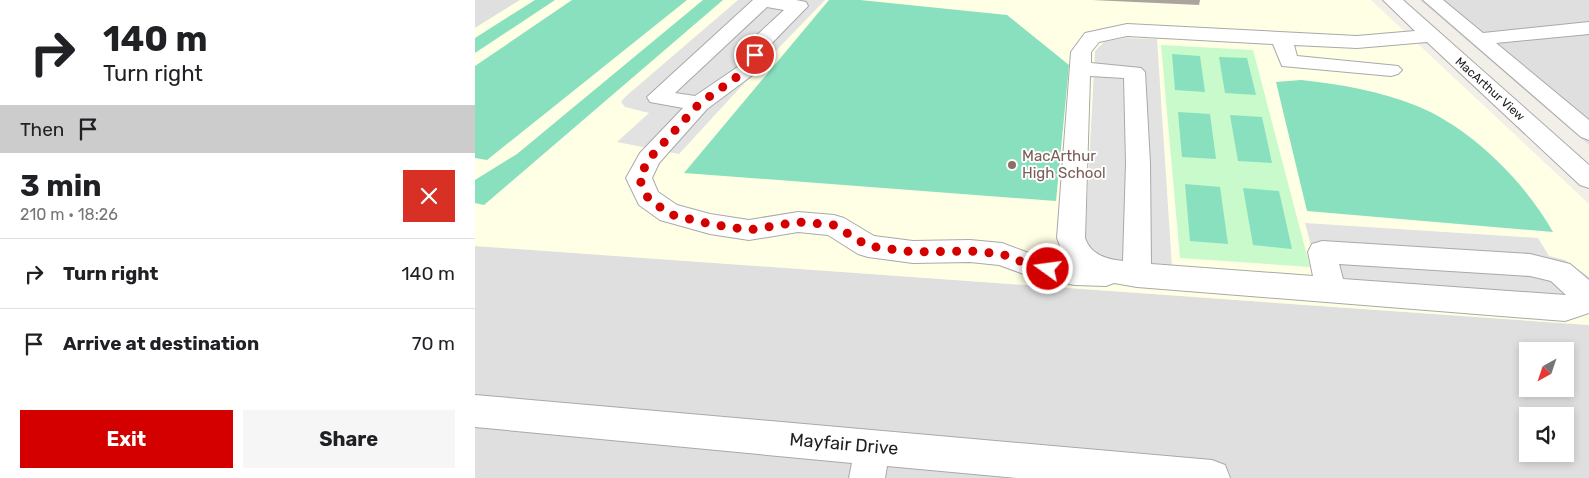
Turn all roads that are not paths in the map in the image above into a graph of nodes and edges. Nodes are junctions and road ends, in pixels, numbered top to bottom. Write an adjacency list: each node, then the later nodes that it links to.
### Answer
1 (1392, 0): 5 (street, MacArthur View)
2 (1432, 0): 7 (street, MacArthur View)
3 (764, 1): 10 (street); 10 (street)
4 (1589, 28): 7 (street)
5 (1432, 36): 6 (street); 14 (street, MacArthur View)
6 (1281, 38): 8 (street); 9 (street)
7 (1478, 39): 12 (street, MacArthur View)
8 (1080, 69): 15 (street); 15 (street)
9 (1391, 70)
10 (699, 104): 15 (street)
11 (1589, 106): 12 (street)
12 (1561, 109): 13 (street, MacArthur View)
13 (1589, 132)
14 (1589, 178)
15 (1134, 274): 16 (street)
16 (1331, 290): 17 (street); 17 (street)
17 (1589, 300)
18 (479, 418): 19 (street, Mayfair Drive)
19 (870, 462): 20 (street, Mayfair Drive)
20 (1212, 478)

